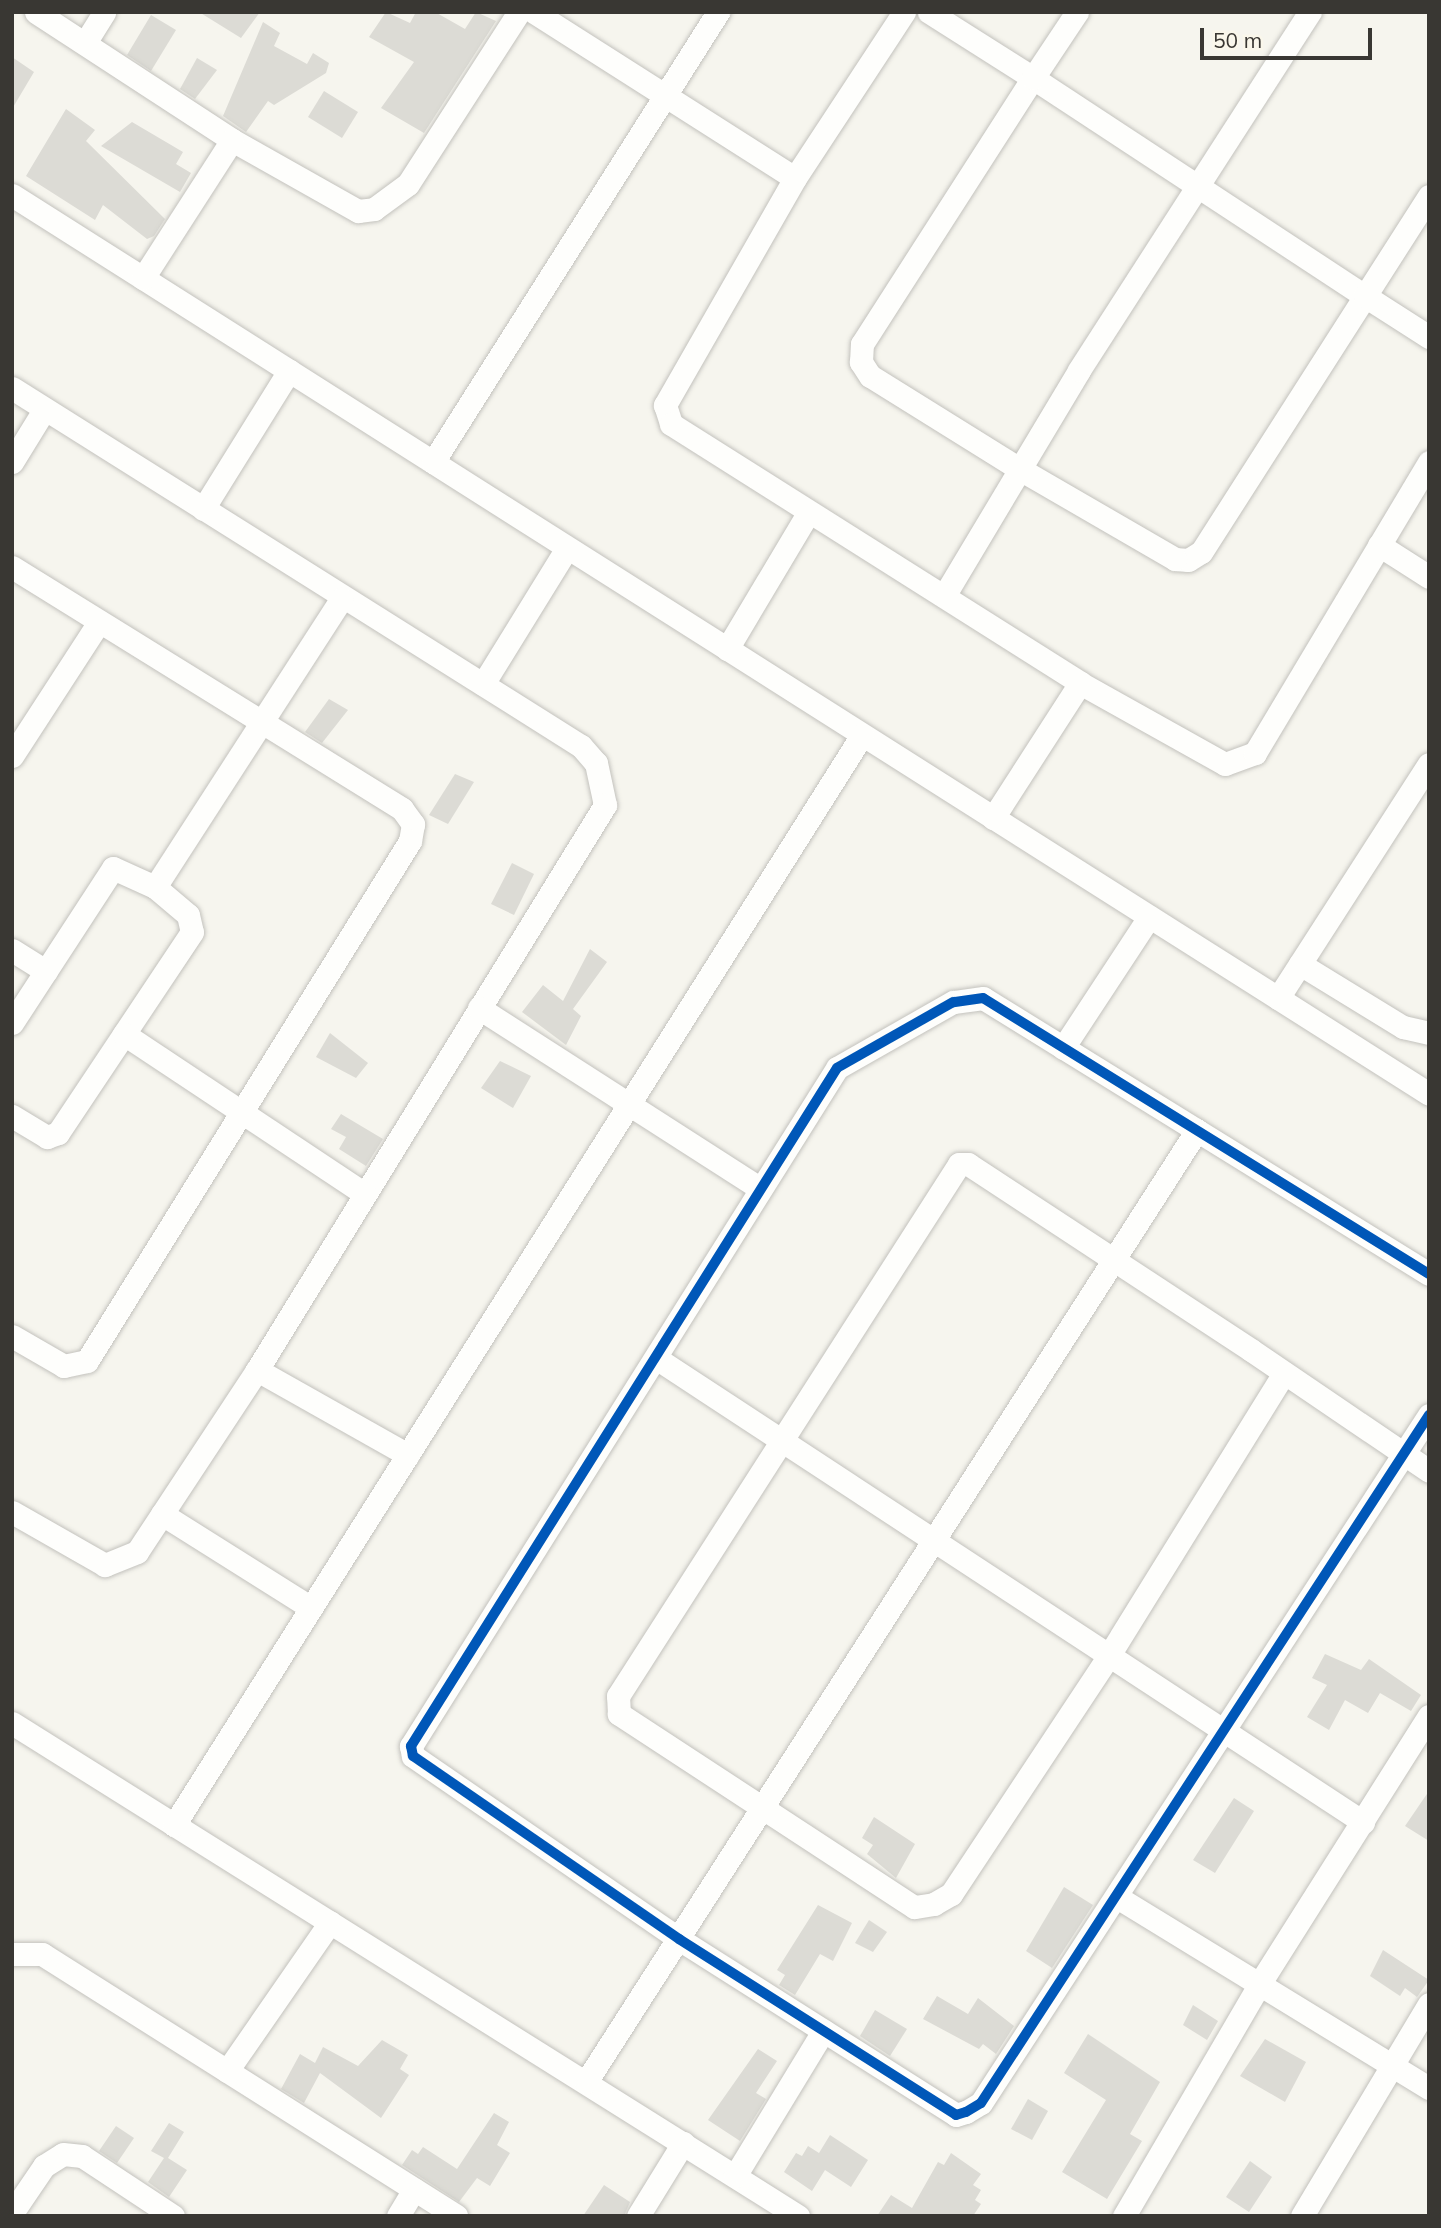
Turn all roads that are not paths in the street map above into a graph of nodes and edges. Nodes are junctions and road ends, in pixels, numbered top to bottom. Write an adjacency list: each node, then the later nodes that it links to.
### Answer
1 (36, 12): 10 (street)
2 (104, 12): 10 (street)
3 (519, 12): 13 (street)
4 (534, 12): 12 (street)
5 (718, 12): 12 (street)
6 (904, 12): 14 (street)
7 (929, 12): 11 (street)
8 (1077, 12): 11 (street)
9 (1310, 12): 15 (street)
10 (85, 43): 13 (street)
11 (1033, 78): 15 (street); 27 (street)
12 (663, 99): 14 (street); 25 (street)
13 (232, 140): 18 (street)
14 (794, 178): 29 (street)
15 (1196, 186): 19 (street); 27 (street)
16 (12, 195): 18 (street)
17 (1429, 196): 19 (street)
18 (143, 278): 21 (street)
19 (1365, 296): 20 (street); 27 (street)
20 (1429, 337)
21 (289, 371): 25 (street); 28 (street)
22 (12, 387): 23 (street)
23 (44, 410): 24 (street); 28 (street)
24 (12, 462)
25 (433, 462): 31 (street)
26 (1429, 462): 30 (street)
27 (1018, 468): 34 (street)
28 (203, 509): 35 (street)
29 (808, 513): 34 (street); 37 (street)
30 (1379, 545): 33 (street); 38 (street)
31 (567, 548): 37 (street); 39 (street)
32 (12, 567): 36 (street)
33 (1429, 577)
34 (944, 596): 38 (street)
35 (341, 599): 39 (street); 40 (street)
36 (99, 622): 40 (street); 42 (street)
37 (727, 649): 41 (street)
38 (1080, 683): 44 (street)
39 (483, 684): 51 (street)
40 (261, 720): 45 (street); 58 (street)
41 (862, 735): 44 (street); 57 (street)
42 (12, 756)
43 (1428, 767): 48 (street)
44 (993, 818): 46 (street)
45 (155, 887): 49 (street); 54 (street)
46 (1149, 917): 50 (street); 55 (street)
47 (12, 950): 49 (street)
48 (1300, 964): 50 (street); 53 (street)
49 (46, 971): 52 (street)
50 (1278, 998): 56 (street)
51 (479, 1008): 57 (street); 62 (street)
52 (12, 1023)
53 (1429, 1033)
54 (124, 1034): 58 (street); 59 (street)
55 (1063, 1048): 60 (street); 61 (street)
56 (1429, 1094)
57 (631, 1102): 61 (street); 71 (street)
58 (243, 1113): 62 (street); 65 (street)
59 (13, 1117)
60 (1197, 1130): 63 (street); 64 (street)
61 (759, 1188): 66 (street)
62 (365, 1194): 67 (street)
63 (1116, 1264): 68 (street); 70 (street); 76 (street)
64 (1426, 1265)
65 (12, 1336)
66 (656, 1358): 70 (street); 87 (street)
67 (257, 1370): 71 (street); 75 (street)
68 (1284, 1373): 72 (street); 78 (street)
69 (1429, 1415): 72 (street)
70 (779, 1437): 76 (street); 82 (street)
71 (408, 1455): 77 (street)
72 (1404, 1455): 73 (street); 81 (street)
73 (1429, 1471)
74 (12, 1512): 75 (street)
75 (162, 1514): 77 (street)
76 (935, 1536): 78 (street); 82 (street)
77 (311, 1608): 84 (street)
78 (1110, 1654): 81 (street); 82 (street)
79 (1429, 1716): 83 (street)
80 (12, 1723): 84 (street)
81 (1226, 1731): 83 (street); 85 (street)
82 (761, 1810): 87 (street)
83 (1363, 1822): 89 (street)
84 (174, 1825): 86 (street)
85 (1117, 1897): 89 (street); 91 (street)
86 (330, 1922): 93 (street); 94 (street)
87 (679, 1938): 91 (street); 94 (street)
88 (12, 1954): 93 (street)
89 (1260, 1983): 92 (street); 105 (street)
90 (1429, 2004): 92 (street)
91 (823, 2031): 97 (street)
92 (1392, 2065): 95 (street); 106 (street)
93 (227, 2071): 98 (street)
94 (586, 2082): 96 (street)
95 (1429, 2088)
96 (682, 2143): 97 (street); 103 (street)
97 (734, 2176): 104 (street)
98 (414, 2189): 101 (street); 102 (street)
99 (12, 2213): 100 (street)
100 (173, 2216)
101 (398, 2216)
102 (456, 2216)
103 (638, 2216)
104 (799, 2216)
105 (1124, 2216)
106 (1302, 2216)

